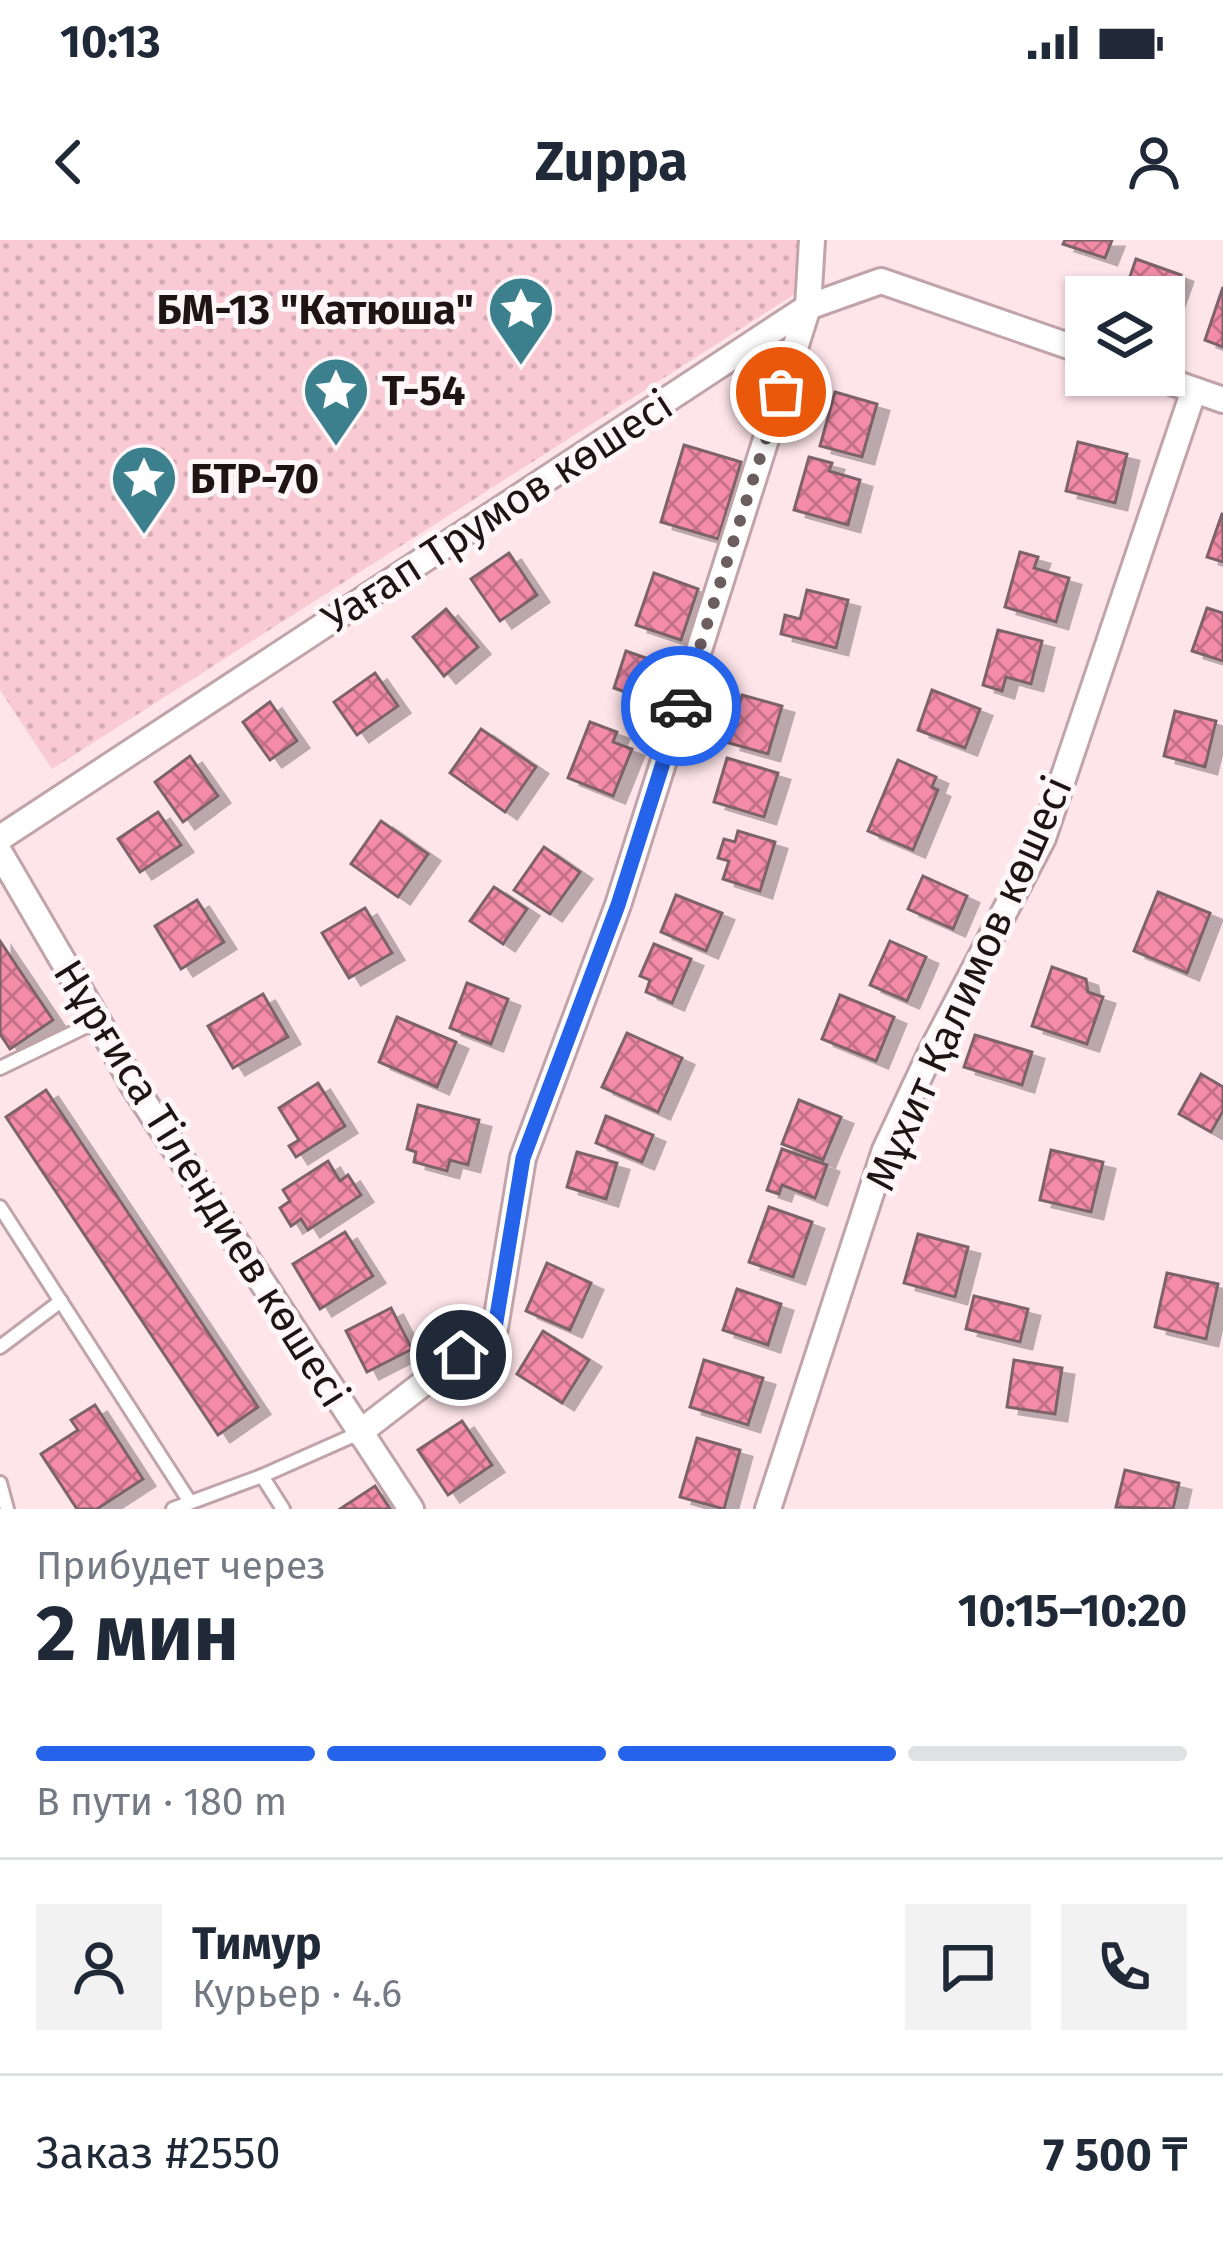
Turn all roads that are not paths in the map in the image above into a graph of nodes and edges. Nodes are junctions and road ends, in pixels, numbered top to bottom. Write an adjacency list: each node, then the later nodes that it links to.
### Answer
1 (812, 240): 2 (street)
2 (808, 307): 3 (street, Уағап Трумов көшесі); 7 (street, Уағап Трумов көшесі); 14 (street)
3 (1065, 345)
4 (1185, 387): 5 (street)
5 (1194, 390): 6 (street); 22 (street, Мұхит Қалимов көшесі)
6 (1223, 400)
7 (0, 838)
8 (0, 853): 9 (street, Нұрғиса Тілендиев көшесі)
9 (98, 1021): 10 (lane); 14 (street, Нұрғиса Тілендиев көшесі)
10 (0, 1068)
11 (0, 1207): 12 (lane)
12 (61, 1301): 13 (lane); 17 (lane)
13 (0, 1347)
14 (359, 1433): 15 (lane); 21 (street, Нұрғиса Тілендиев көшесі)
15 (262, 1476): 17 (lane); 20 (lane)
16 (0, 1483): 18 (lane)
17 (190, 1502): 19 (lane)
18 (7, 1509)
19 (172, 1509)
20 (283, 1509)
21 (411, 1509)
22 (768, 1509)

